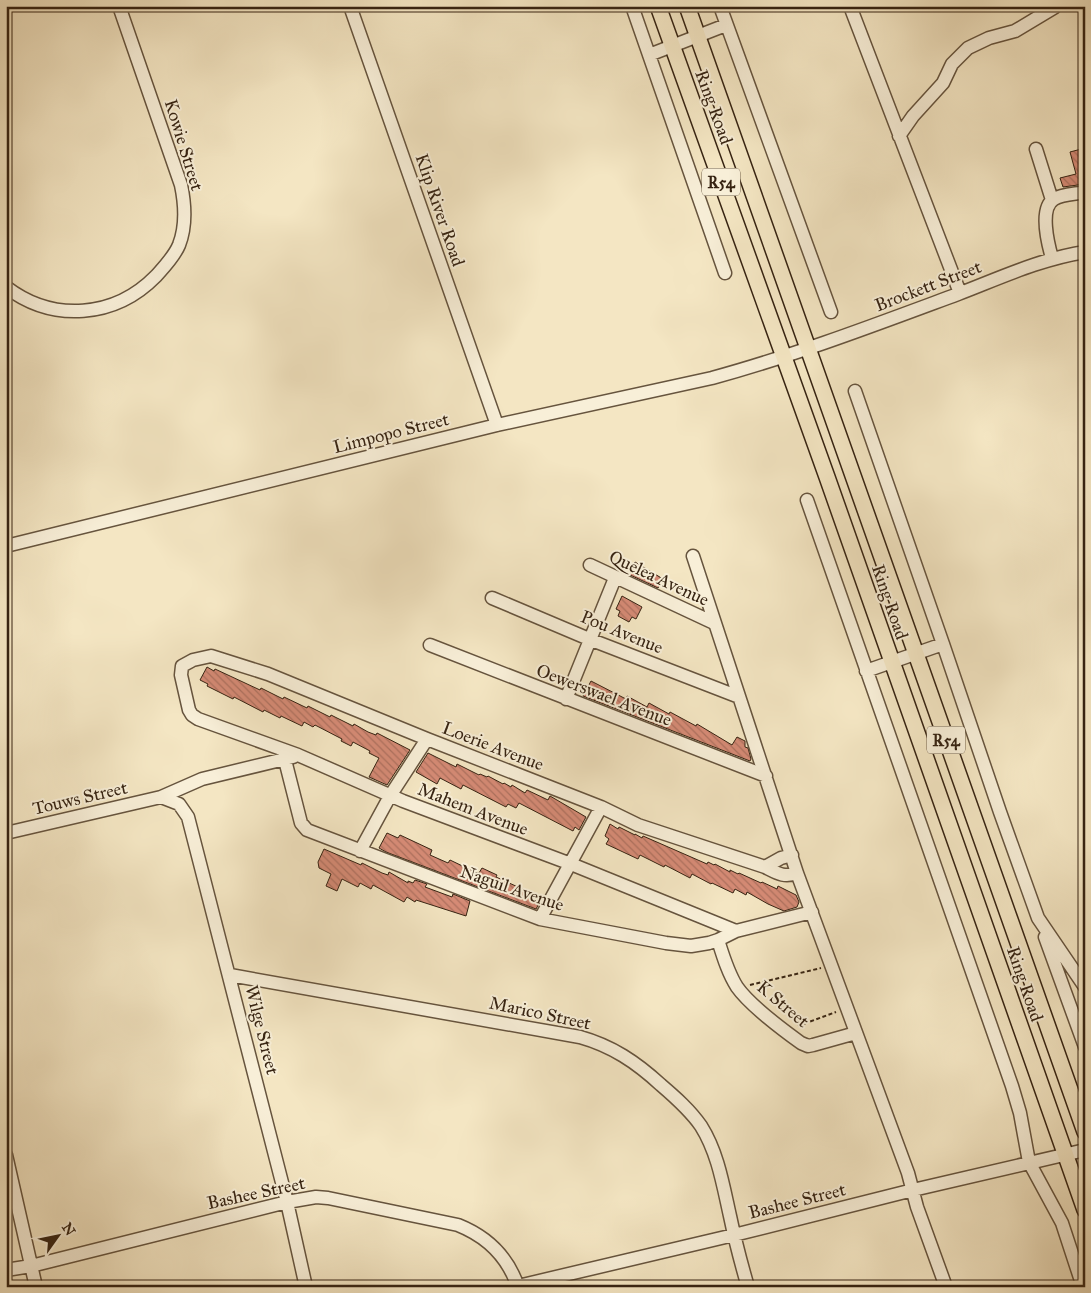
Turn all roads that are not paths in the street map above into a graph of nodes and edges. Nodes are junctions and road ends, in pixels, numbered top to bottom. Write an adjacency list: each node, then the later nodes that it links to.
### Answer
1 (119, 6): 20 (street, Kowie Street)
2 (350, 6): 26 (street, Klip River Road)
3 (632, 6): 12 (street)
4 (658, 6): 11 (main road, Ring Road / R54)
5 (687, 6): 10 (main road, Ring Road / R54)
6 (720, 6): 9 (street)
7 (850, 6): 13 (street)
8 (1055, 7): 13 (street)
9 (726, 25): 10 (street); 22 (street)
10 (698, 36): 11 (street); 23 (main road, Ring Road / R54)
11 (672, 45): 12 (street); 24 (main road, Ring Road / R54)
12 (649, 55): 19 (street)
13 (899, 136): 21 (street)
14 (1036, 149): 16 (street)
15 (1085, 192): 16 (street)
16 (1052, 200): 18 (street)
17 (1085, 252): 18 (street, Brockett Street)
18 (1052, 258): 21 (street, Brockett Street)
19 (725, 273)
20 (6, 287)
21 (960, 293): 23 (street, Brockett Street)
22 (831, 312)
23 (808, 348): 24 (street, Brockett Street); 37 (main road, Ring Road / R54)
24 (784, 357): 26 (street, Limpopo Street); 38 (main road, Ring Road / R54)
25 (855, 391): 35 (street, Ring Road)
26 (497, 425): 28 (street, Limpopo Street)
27 (806, 500): 39 (street)
28 (6, 546)
29 (693, 556): 33 (street)
30 (590, 565): 31 (street, Quelea Avenue)
31 (615, 578): 33 (street, Quelea Avenue); 34 (street)
32 (492, 598): 34 (street, Pou Avenue)
33 (714, 623): 40 (street)
34 (590, 639): 40 (street, Pou Avenue); 41 (street)
35 (943, 644): 37 (street); 57 (street, Ring Road)
36 (430, 645): 41 (street, Oewerswael Avenue)
37 (915, 653): 38 (street); 65 (main road, Ring Road / R54)
38 (891, 661): 39 (street); 68 (main road, Ring Road / R54)
39 (866, 671): 69 (street)
40 (740, 697): 46 (street)
41 (566, 699): 46 (street, Oewerswael Avenue)
42 (198, 719): 43 (street, Loerie Avenue); 44 (street, Mahem Avenue)
43 (427, 740): 47 (street); 49 (street, Loerie Avenue)
44 (298, 755): 45 (street, Touws Street); 47 (street, Mahem Avenue)
45 (285, 760): 48 (street, Touws Street); 51 (street, Naguil Avenue)
46 (766, 776): 52 (street)
47 (390, 796): 51 (street); 53 (street, Mahem Avenue)
48 (162, 797): 50 (street, Touws Street); 61 (street, Wilge Street)
49 (601, 807): 53 (street); 54 (street, Loerie Avenue)
50 (6, 833)
51 (360, 850): 58 (street, Naguil Avenue)
52 (792, 855): 54 (street); 55 (street)
53 (571, 864): 58 (street); 59 (street, Mahem Avenue)
54 (764, 867): 55 (street, Loerie Avenue)
55 (797, 873): 56 (street)
56 (812, 912): 59 (street, Naguil Avenue); 63 (street)
57 (1038, 918): 62 (street, Ring Road); 64 (street, Ring Road)
58 (540, 919): 60 (street, Naguil Avenue)
59 (736, 931): 60 (street, Naguil Avenue)
60 (718, 940): 63 (street, K Street)
61 (230, 975): 71 (street, Wilge Street); 74 (street, Marico Street)
62 (1085, 987)
63 (856, 1033): 70 (street)
64 (1085, 1047)
65 (1085, 1132)
66 (1085, 1150): 68 (street, Bashee Street)
67 (6, 1155): 72 (street)
68 (1065, 1155): 69 (street, Bashee Street); 73 (main road, Ring Road / R54)
69 (1029, 1162): 70 (street, Bashee Street); 82 (street)
70 (913, 1190): 74 (street, Bashee Street); 81 (street)
71 (287, 1202): 75 (street, Bashee Street); 77 (street, Bashee Street); 79 (street, Wilge Street)
72 (11, 1203): 75 (street)
73 (1085, 1210)
74 (734, 1235): 77 (street, Bashee Street); 80 (street, Marico Street)
75 (31, 1266): 76 (street, Bashee Street); 78 (street)
76 (6, 1270)
77 (518, 1286)
78 (36, 1287)
79 (306, 1287)
80 (748, 1287)
81 (946, 1287)
82 (1083, 1287)

